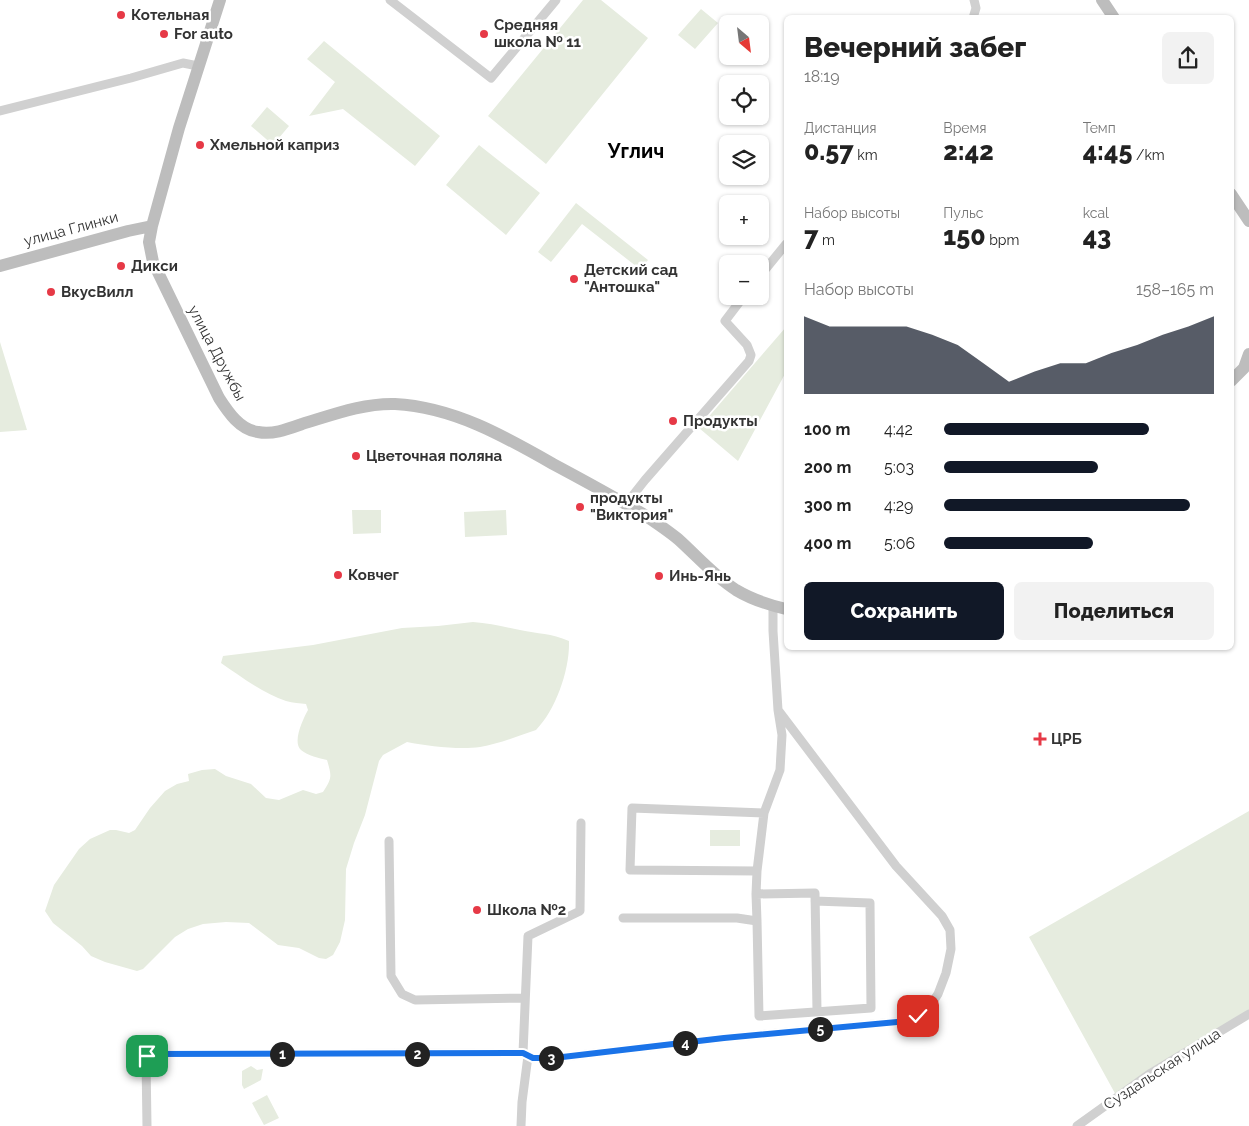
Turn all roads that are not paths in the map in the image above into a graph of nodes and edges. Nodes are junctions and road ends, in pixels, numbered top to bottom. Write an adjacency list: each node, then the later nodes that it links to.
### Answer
1 (220, 0): 8 (street, улица Дружбы)
2 (390, 0): 3 (street)
3 (556, 0)
4 (974, 0): 6 (street)
5 (1102, 0): 7 (street)
6 (974, 15)
7 (1112, 15)
8 (198, 66): 9 (street); 12 (street, улица Дружбы)
9 (0, 110)
10 (1234, 198): 11 (street)
11 (1249, 221)
12 (152, 226): 15 (street, улица Глинки); 19 (street, улица Дружбы)
13 (784, 246): 14 (street)
14 (769, 265)
15 (0, 266)
16 (737, 305): 19 (street)
17 (1249, 354): 18 (street)
18 (1234, 378)
19 (626, 504): 20 (street, улица Дружбы)
20 (773, 606): 21 (street, улица Дружбы); 22 (street)
21 (784, 609)
22 (778, 710): 23 (street); 34 (street)
23 (764, 813): 26 (street); 26 (street)
24 (581, 823): 31 (street)
25 (389, 841): 31 (street)
26 (757, 872): 27 (street)
27 (756, 894): 28 (street); 30 (street)
28 (815, 901): 32 (street); 32 (street)
29 (623, 918): 30 (street)
30 (757, 920): 32 (street)
31 (525, 998): 34 (street)
32 (817, 1011)
33 (1249, 1014): 37 (street, Суздальская улица)
34 (526, 1055): 35 (street); 36 (street)
35 (148, 1126)
36 (521, 1126)
37 (1077, 1126)

